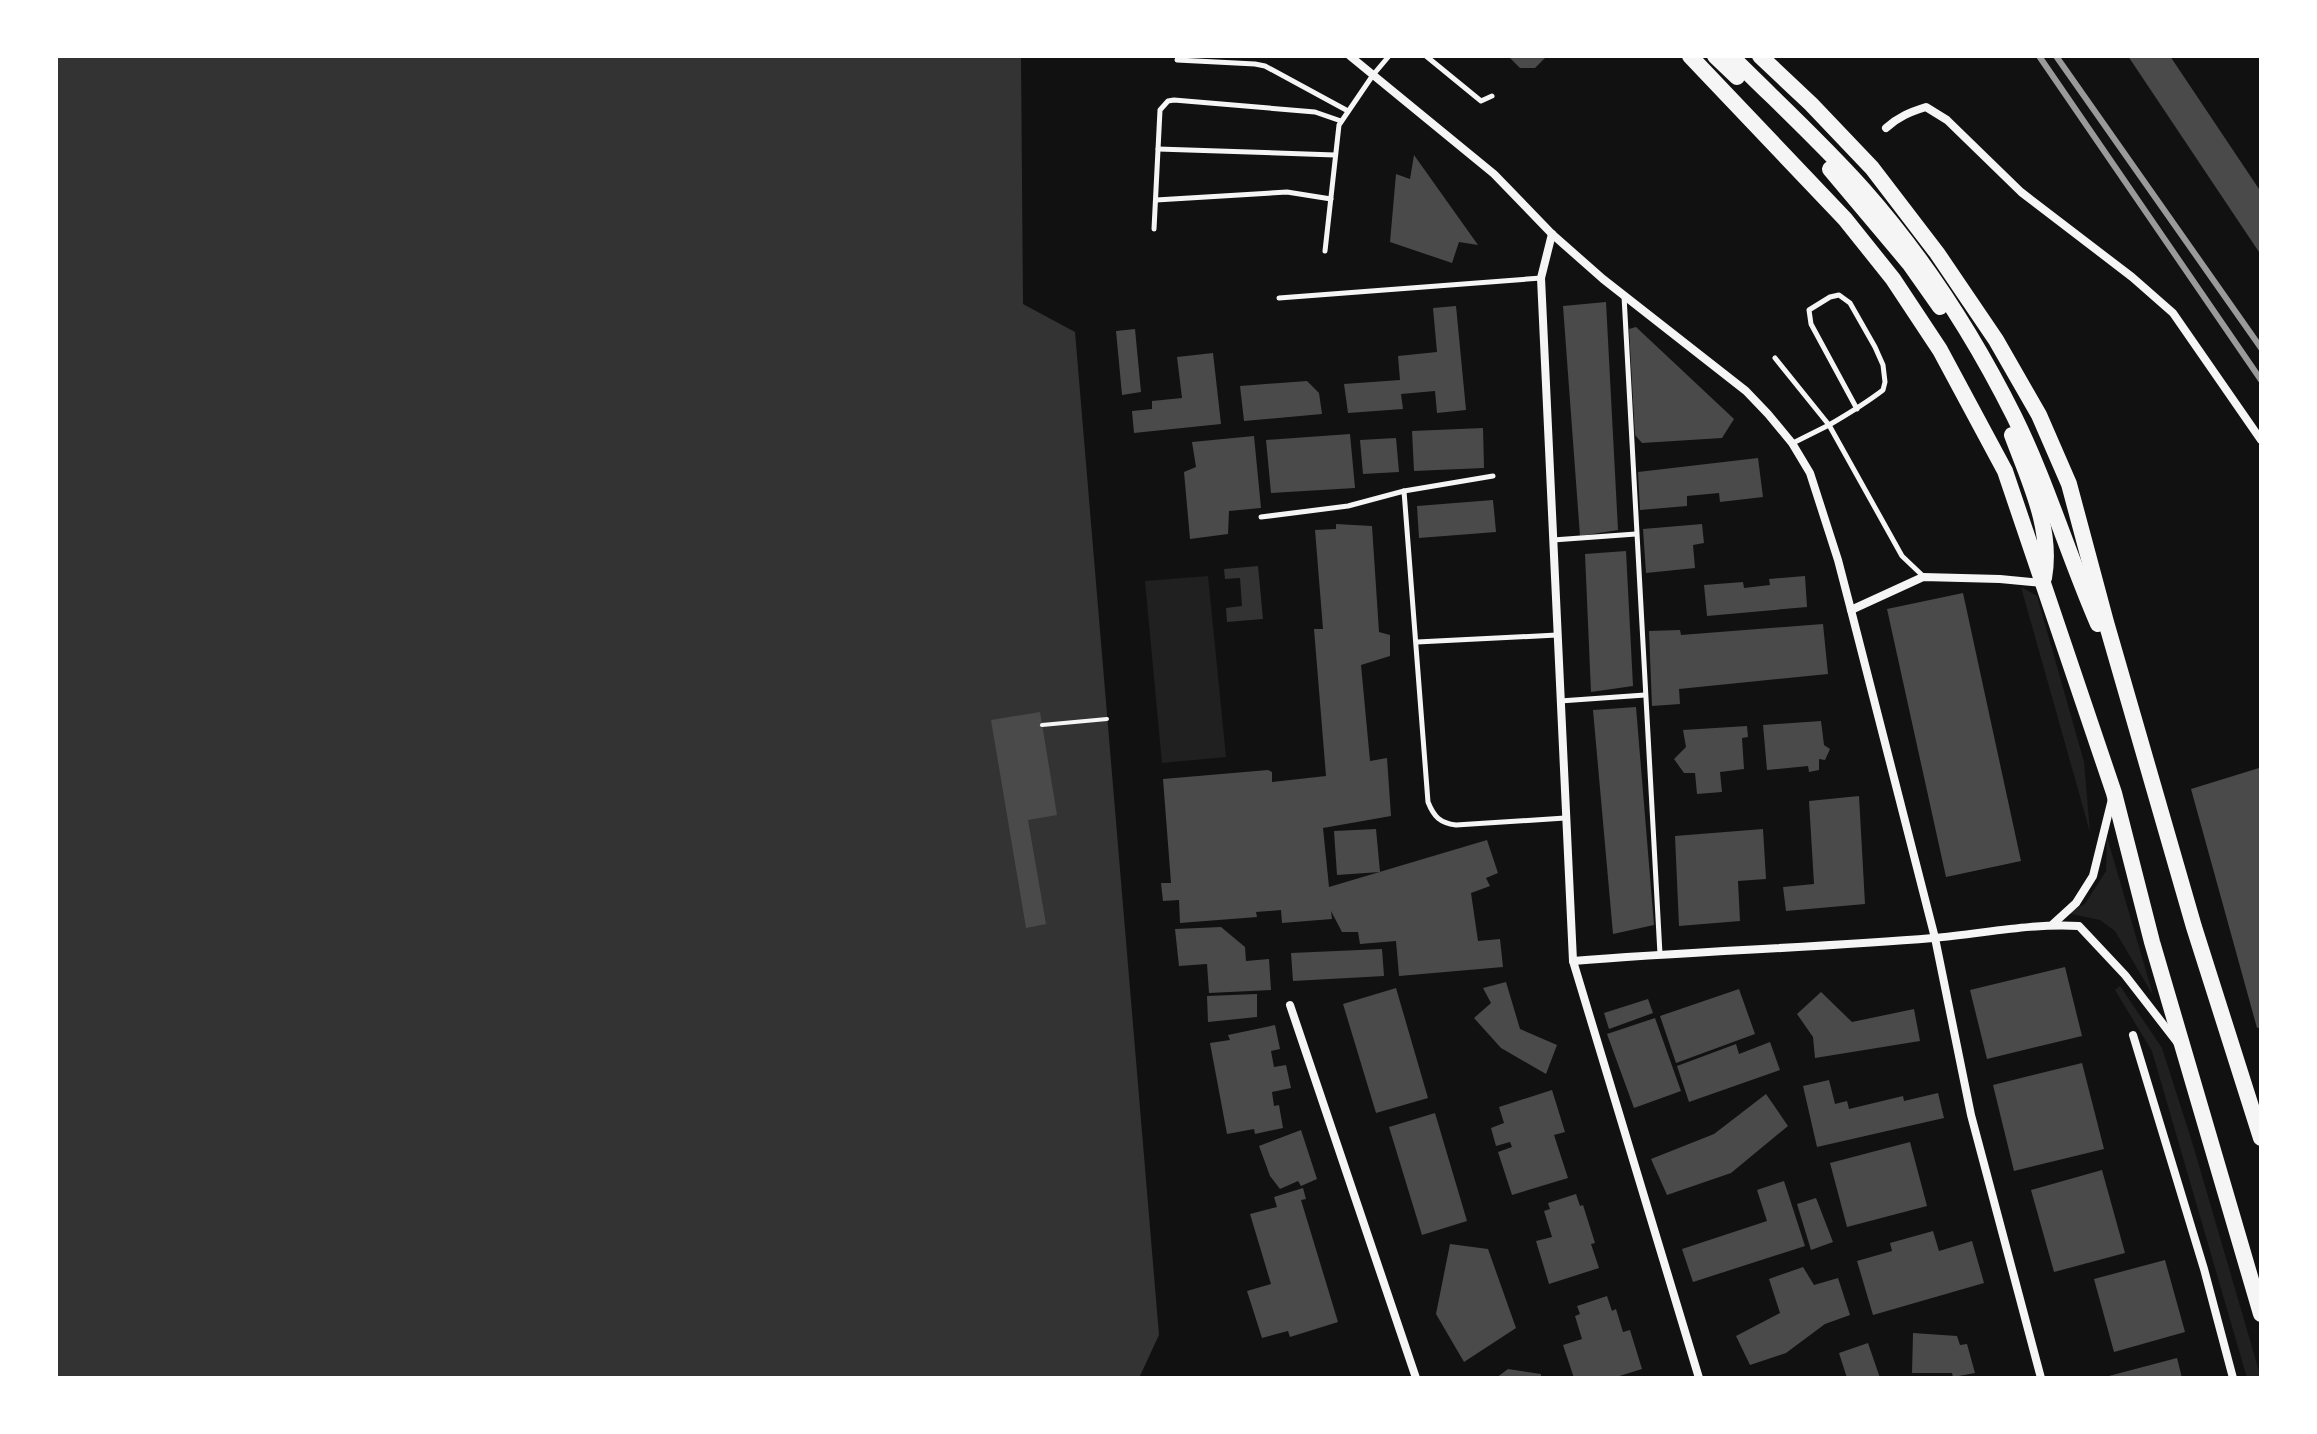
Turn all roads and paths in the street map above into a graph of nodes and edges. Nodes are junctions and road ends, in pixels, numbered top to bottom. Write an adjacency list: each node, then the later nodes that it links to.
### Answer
1 (1350, 56): 9 (street)
2 (1389, 56): 9 (lane)
3 (1426, 56): 10 (lane)
4 (1690, 56): 36 (highway)
5 (1715, 56): 29 (highway)
6 (1731, 56): 29 (highway)
7 (1760, 56): 40 (highway)
8 (1177, 60): 11 (lane)
9 (1373, 75): 11 (lane); 19 (street)
10 (1492, 96)
11 (1348, 111): 12 (lane)
12 (1341, 121): 14 (lane); 15 (lane)
13 (1886, 128): 27 (street)
14 (1158, 149): 15 (lane); 17 (lane)
15 (1335, 155): 16 (lane)
16 (1331, 199): 17 (lane); 20 (lane)
17 (1156, 200): 18 (lane)
18 (1154, 229)
19 (1552, 234): 21 (street); 22 (street)
20 (1325, 251)
21 (1541, 278): 23 (lane); 34 (street)
22 (1624, 295): 28 (street); 33 (lane)
23 (1279, 298)
24 (1775, 358): 26 (lane)
25 (1857, 409): 25 (lane); 26 (lane)
26 (1829, 425): 28 (lane); 35 (lane)
27 (2261, 440)
28 (1792, 443): 37 (street)
29 (2034, 474): 36 (highway); 40 (highway)
30 (1493, 476): 31 (lane)
31 (1404, 491): 32 (lane); 39 (lane)
32 (1261, 517)
33 (1636, 534): 34 (lane); 41 (lane)
34 (1552, 540): 38 (street)
35 (1923, 577): 36 (street); 37 (street)
36 (2044, 583): 45 (highway)
37 (1851, 610): 48 (street)
38 (1557, 635): 39 (lane); 42 (street)
39 (1417, 642): 46 (lane)
40 (2119, 664): 54 (highway)
41 (1645, 695): 42 (lane); 49 (lane)
42 (1560, 701): 46 (street)
43 (1107, 719): 44 (path)
44 (1042, 725)
45 (2114, 793): 47 (street); 53 (highway)
46 (1565, 818): 50 (street)
47 (2053, 924): 48 (street); 53 (street)
48 (1935, 938): 49 (street); 58 (street)
49 (1660, 954): 50 (street)
50 (1573, 961): 57 (street)
51 (1290, 1005): 56 (street)
52 (2133, 1035): 59 (street)
53 (2186, 1055): 55 (highway)
54 (2261, 1138)
55 (2261, 1314)
56 (1416, 1378)
57 (1699, 1378)
58 (2041, 1378)
59 (2233, 1378)

